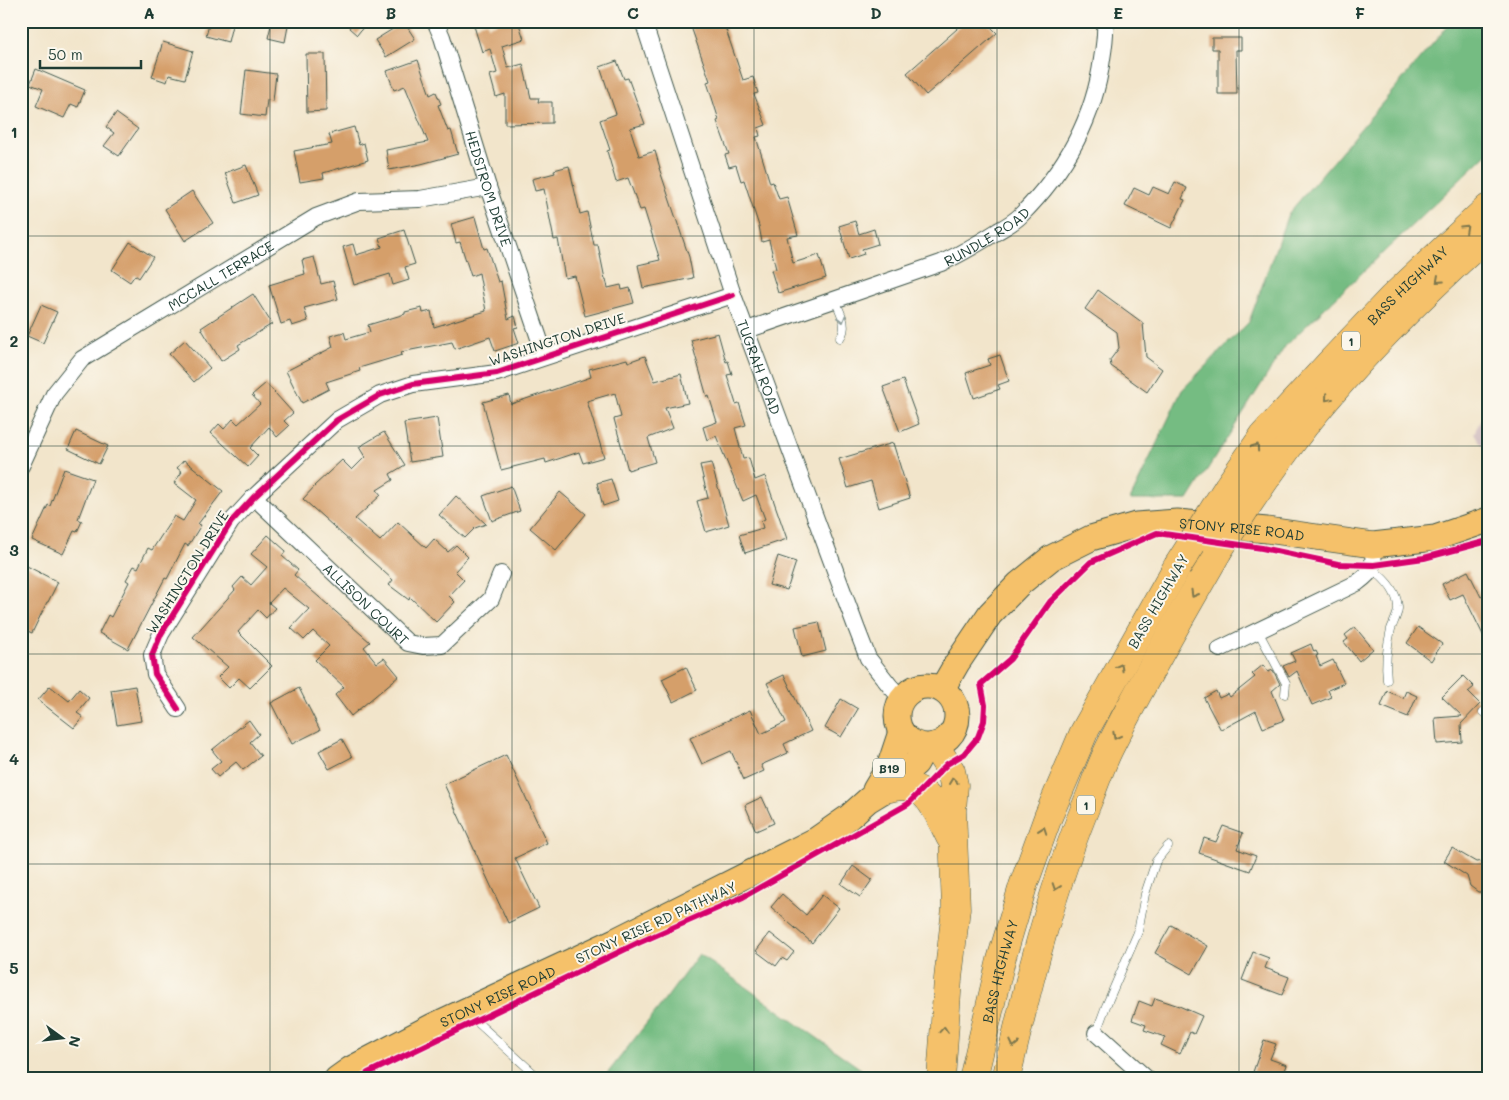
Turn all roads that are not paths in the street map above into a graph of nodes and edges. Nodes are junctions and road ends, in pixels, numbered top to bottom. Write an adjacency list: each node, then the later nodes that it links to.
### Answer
1 (435, 21): 4 (street, HEDSTROM DRIVE)
2 (643, 21): 7 (street, TUGRAH ROAD)
3 (1105, 21): 8 (street, RUNDLE ROAD)
4 (488, 187): 11 (street, HEDSTROM DRIVE); 12 (street, MCCALL TERRACE)
5 (1488, 208): 13 (highway, BASS HIGHWAY / 1, one-way to 5)
6 (1488, 236): 13 (highway, BASS HIGHWAY / 1, one-way to 13)
7 (733, 295): 9 (street, TUGRAH ROAD); 11 (street, WASHINGTON DRIVE)
8 (835, 300): 9 (street, RUNDLE ROAD); 10 (lane, one-way to 10)
9 (747, 330): 23 (street, TUGRAH ROAD)
10 (840, 338)
11 (546, 356): 14 (street, WASHINGTON DRIVE)
12 (21, 466)
13 (1237, 496): 35 (highway, BASS HIGHWAY / 1, one-way to 13, bridge); 36 (highway, BASS HIGHWAY / 1, one-way to 36, bridge)
14 (254, 497): 17 (street, ALLISON COURT); 24 (street, WASHINGTON DRIVE)
15 (1488, 520): 16 (main road, STONY RISE ROAD)
16 (1372, 557): 18 (street); 20 (lane); 21 (main road, STONY RISE ROAD)
17 (501, 574)
18 (1258, 631): 19 (street); 22 (lane)
19 (1220, 649)
20 (1387, 680)
21 (942, 689): 23 (main road); 26 (main road, B19)
22 (1286, 694)
23 (902, 698): 25 (main road, B19)
24 (178, 709)
25 (901, 732): 26 (main road, B19); 27 (main road, STONY RISE ROAD / B19)
26 (930, 746): 27 (main road, STONY RISE ROAD / B19); 28 (highway, one-way to 26)
27 (877, 794): 28 (highway); 30 (main road, STONY RISE ROAD / B19)
28 (953, 842): 34 (highway, one-way to 28)
29 (1168, 846): 31 (lane)
30 (465, 1011): 32 (main road, STONY RISE ROAD / B19); 33 (lane)
31 (1096, 1033): 37 (street)
32 (337, 1079)
33 (540, 1079)
34 (940, 1079)
35 (973, 1079)
36 (1006, 1079)
37 (1147, 1079)

